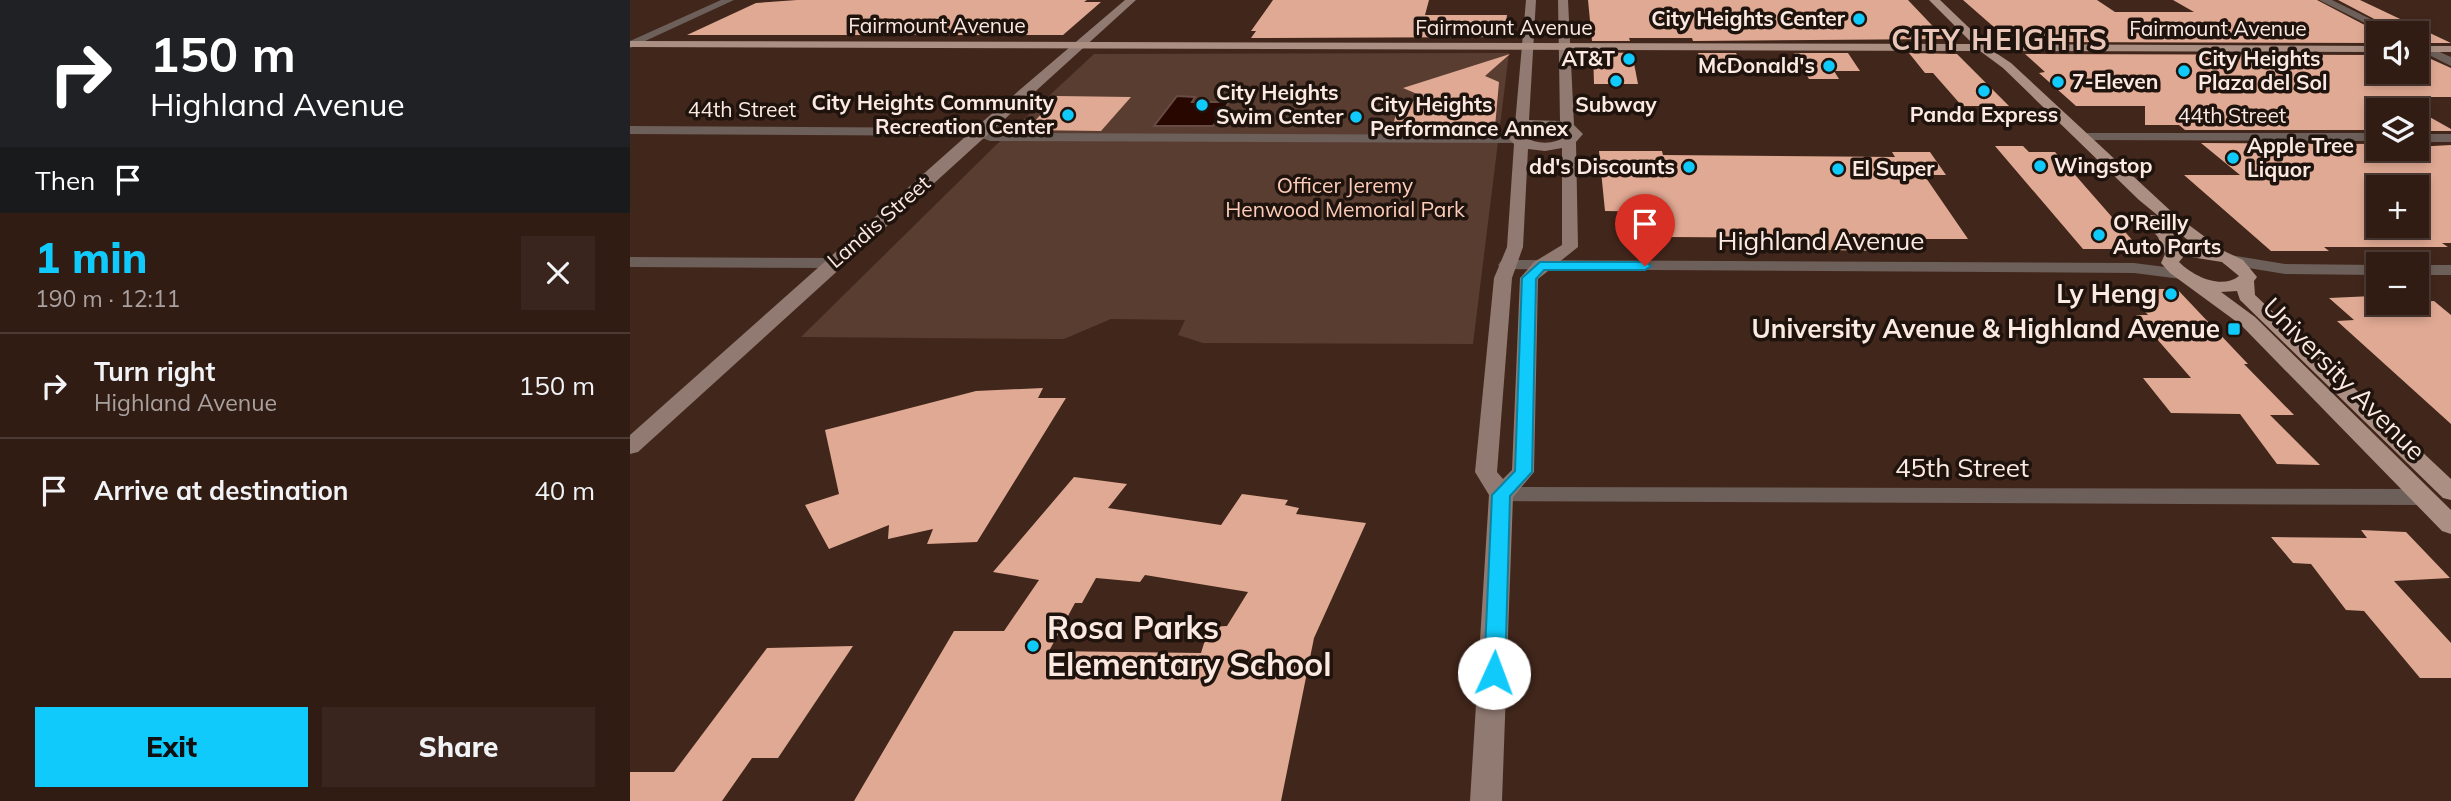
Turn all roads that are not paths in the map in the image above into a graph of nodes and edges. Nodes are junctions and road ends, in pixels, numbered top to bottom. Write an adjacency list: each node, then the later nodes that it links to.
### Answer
1 (729, 0): 8 (street)
2 (1131, 0): 9 (main road, Landis Street)
3 (1531, 0): 10 (main road)
4 (1563, 0): 11 (main road)
5 (1934, 0): 15 (main road, University Avenue)
6 (2324, 0): 7 (street)
7 (2367, 21)
8 (631, 44): 9 (main road, Fairmount Avenue)
9 (1076, 46): 10 (main road, Fairmount Avenue); 21 (main road, Landis Street)
10 (1527, 47): 11 (main road, Fairmount Avenue); 18 (main road)
11 (1564, 47): 15 (main road, Fairmount Avenue); 19 (main road)
12 (2429, 48): 14 (main road)
13 (2366, 49): 15 (main road, Fairmount Avenue)
14 (2451, 49)
15 (1987, 52): 22 (main road, University Avenue); 23 (main road, University Avenue)
16 (2429, 52): 17 (street)
17 (2451, 62)
18 (1522, 125): 19 (main road); 27 (main road)
19 (1567, 126): 28 (main road)
20 (630, 130): 21 (street, 44th Street)
21 (979, 132): 27 (street, 44th Street); 32 (main road, Landis Street)
22 (2064, 136): 29 (main road); 35 (main road, University Avenue)
23 (2085, 136): 24 (street, 44th Street); 29 (main road, University Avenue)
24 (2366, 137)
25 (2429, 138): 26 (street)
26 (2451, 138)
27 (1519, 141): 28 (main road); 33 (main road)
28 (1569, 142): 34 (main road)
29 (2108, 159): 30 (main road, University Avenue)
30 (2224, 258): 35 (main road); 36 (street); 40 (main road, University Avenue)
31 (630, 262): 32 (street)
32 (832, 263): 41 (main road, Landis Street)
33 (1507, 265): 34 (street, Highland Avenue); 43 (main road)
34 (1540, 266): 35 (street, Highland Avenue); 43 (main road)
35 (2179, 267): 40 (main road); 44 (main road, University Avenue)
36 (2285, 270): 37 (street); 40 (street)
37 (2366, 270)
38 (2429, 270): 39 (street)
39 (2451, 270)
40 (2246, 279): 42 (main road, University Avenue)
41 (630, 447)
42 (2451, 492)
43 (1501, 495): 44 (street, 45th Street); 46 (main road)
44 (2423, 497): 45 (main road, University Avenue)
45 (2451, 525)
46 (1486, 801)

